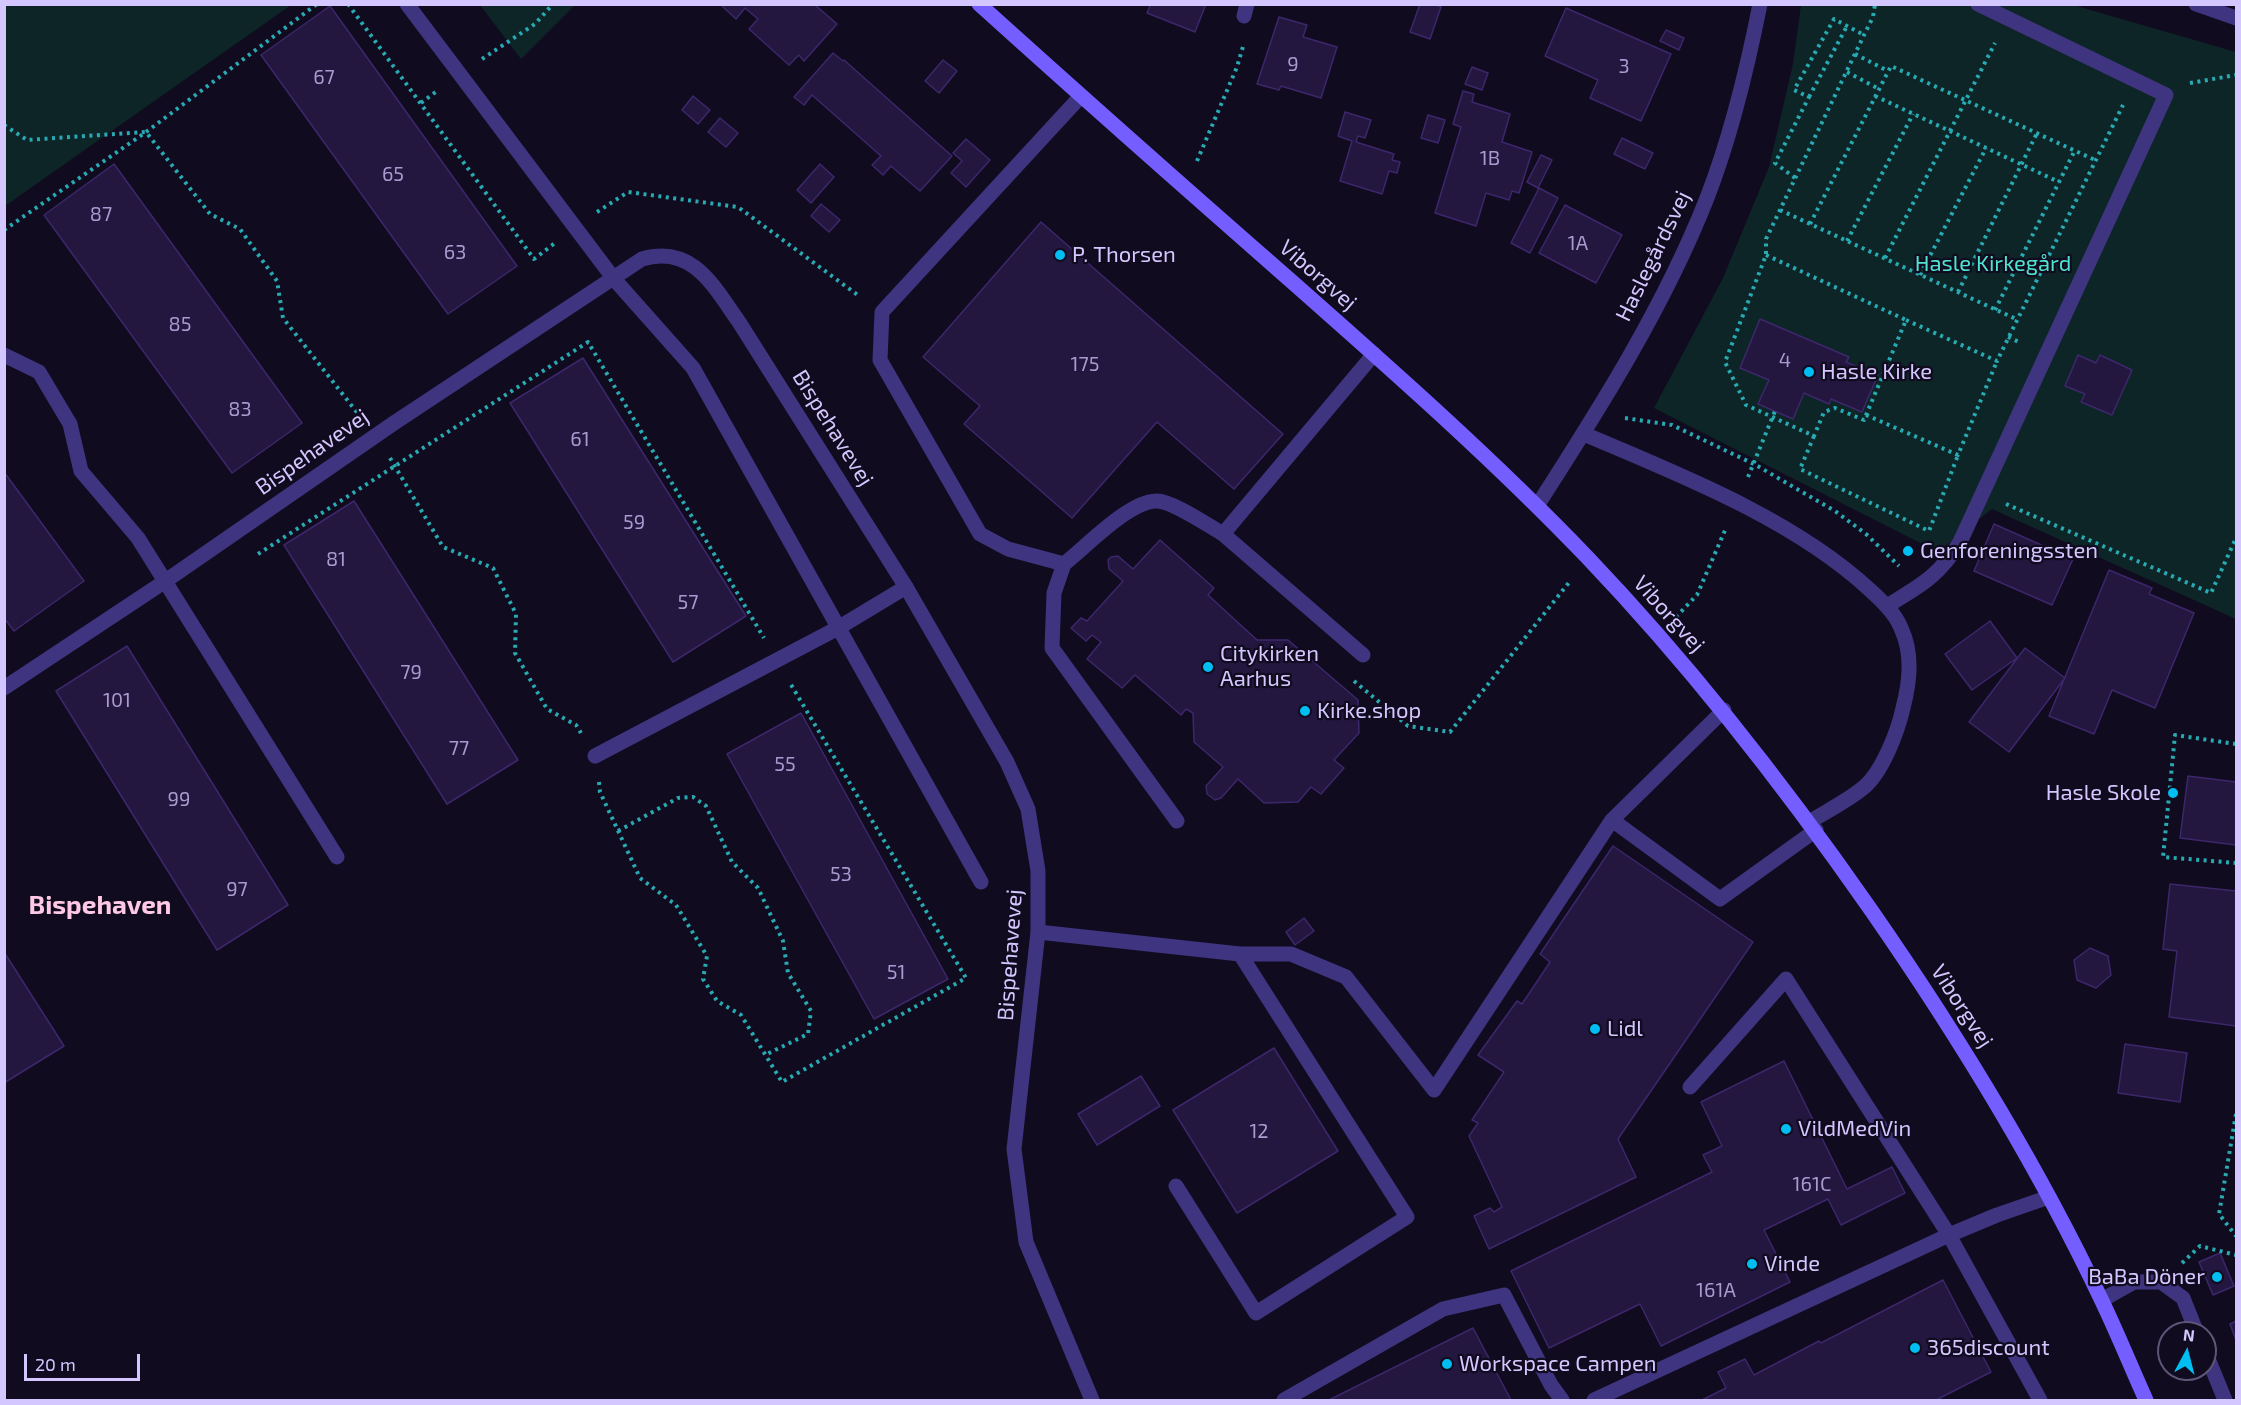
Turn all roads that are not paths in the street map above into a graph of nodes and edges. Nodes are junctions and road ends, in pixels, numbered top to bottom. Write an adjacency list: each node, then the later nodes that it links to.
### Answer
1 (407, 4): 8 (street)
2 (979, 4): 7 (street, Viborgvej)
3 (1760, 4): 11 (street, Haslegårdsvej)
4 (1978, 4): 17 (street)
5 (2196, 4): 6 (street)
6 (2236, 18)
7 (1081, 96): 9 (street, Viborgvej); 14 (street)
8 (614, 279): 15 (street, Bispehavevej); 16 (street, Bispehavevej); 18 (street)
9 (1374, 354): 12 (street, Viborgvej); 13 (street)
10 (4, 355): 15 (street)
11 (1584, 434): 12 (street, Haslegårdsvej); 17 (street)
12 (1537, 506): 21 (street, Viborgvej)
13 (1223, 534): 14 (street); 19 (street)
14 (1065, 564): 24 (street)
15 (164, 582): 20 (street, Bispehavevej); 26 (street)
16 (906, 587): 18 (street); 28 (street, Bispehavevej)
17 (1887, 606): 25 (street)
18 (838, 628): 22 (street); 27 (street)
19 (1363, 655)
20 (4, 688)
21 (1724, 710): 23 (street); 25 (street, Viborgvej)
22 (595, 756)
23 (1612, 820): 25 (street); 29 (street)
24 (1177, 821)
25 (1812, 826): 32 (street, Viborgvej)
26 (337, 857)
27 (981, 882)
28 (1038, 932): 29 (street); 37 (street, Bispehavevej)
29 (1240, 954): 31 (street)
30 (1690, 1087): 33 (street)
31 (1176, 1186)
32 (2049, 1197): 33 (street); 34 (street, Viborgvej)
33 (1948, 1235): 40 (street); 41 (street)
34 (2102, 1300): 35 (street); 42 (street, Viborgvej)
35 (2193, 1321)
36 (2217, 1381): 43 (street)
37 (1092, 1401)
38 (1284, 1401): 39 (street)
39 (1562, 1401)
40 (1594, 1401)
41 (2040, 1401)
42 (2146, 1401)
43 (2225, 1401)

